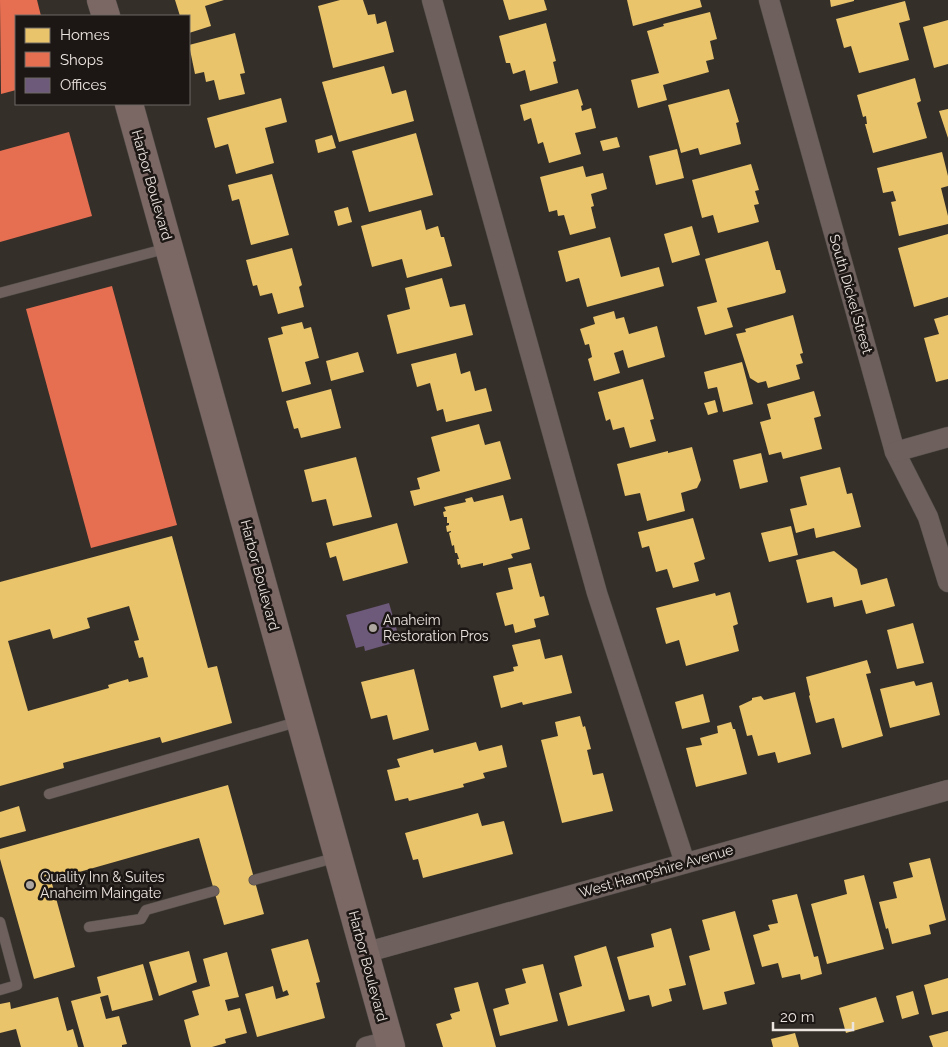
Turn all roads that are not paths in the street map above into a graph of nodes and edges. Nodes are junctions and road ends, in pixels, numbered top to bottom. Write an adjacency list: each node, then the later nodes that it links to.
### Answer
1 (101, 0): 4 (main road)
2 (432, 0): 15 (street)
3 (769, 0): 9 (street, South Dickel Street)
4 (106, 15)
5 (129, 105): 6 (main road, Harbor Boulevard)
6 (170, 247): 7 (lane); 11 (main road, Harbor Boulevard)
7 (0, 293)
8 (948, 437): 9 (street)
9 (894, 452): 10 (street, South Dickel Street)
10 (948, 582)
11 (301, 721): 13 (lane); 14 (main road, Harbor Boulevard)
12 (948, 790): 15 (street, West Hampshire Avenue)
13 (49, 794)
14 (338, 856): 16 (lane); 20 (main road, Harbor Boulevard)
15 (685, 864): 20 (street, West Hampshire Avenue)
16 (254, 880)
17 (214, 891): 19 (lane)
18 (0, 922): 21 (lane)
19 (89, 927)
20 (364, 953): 22 (main road, Harbor Boulevard)
21 (0, 990)
22 (382, 1045)

